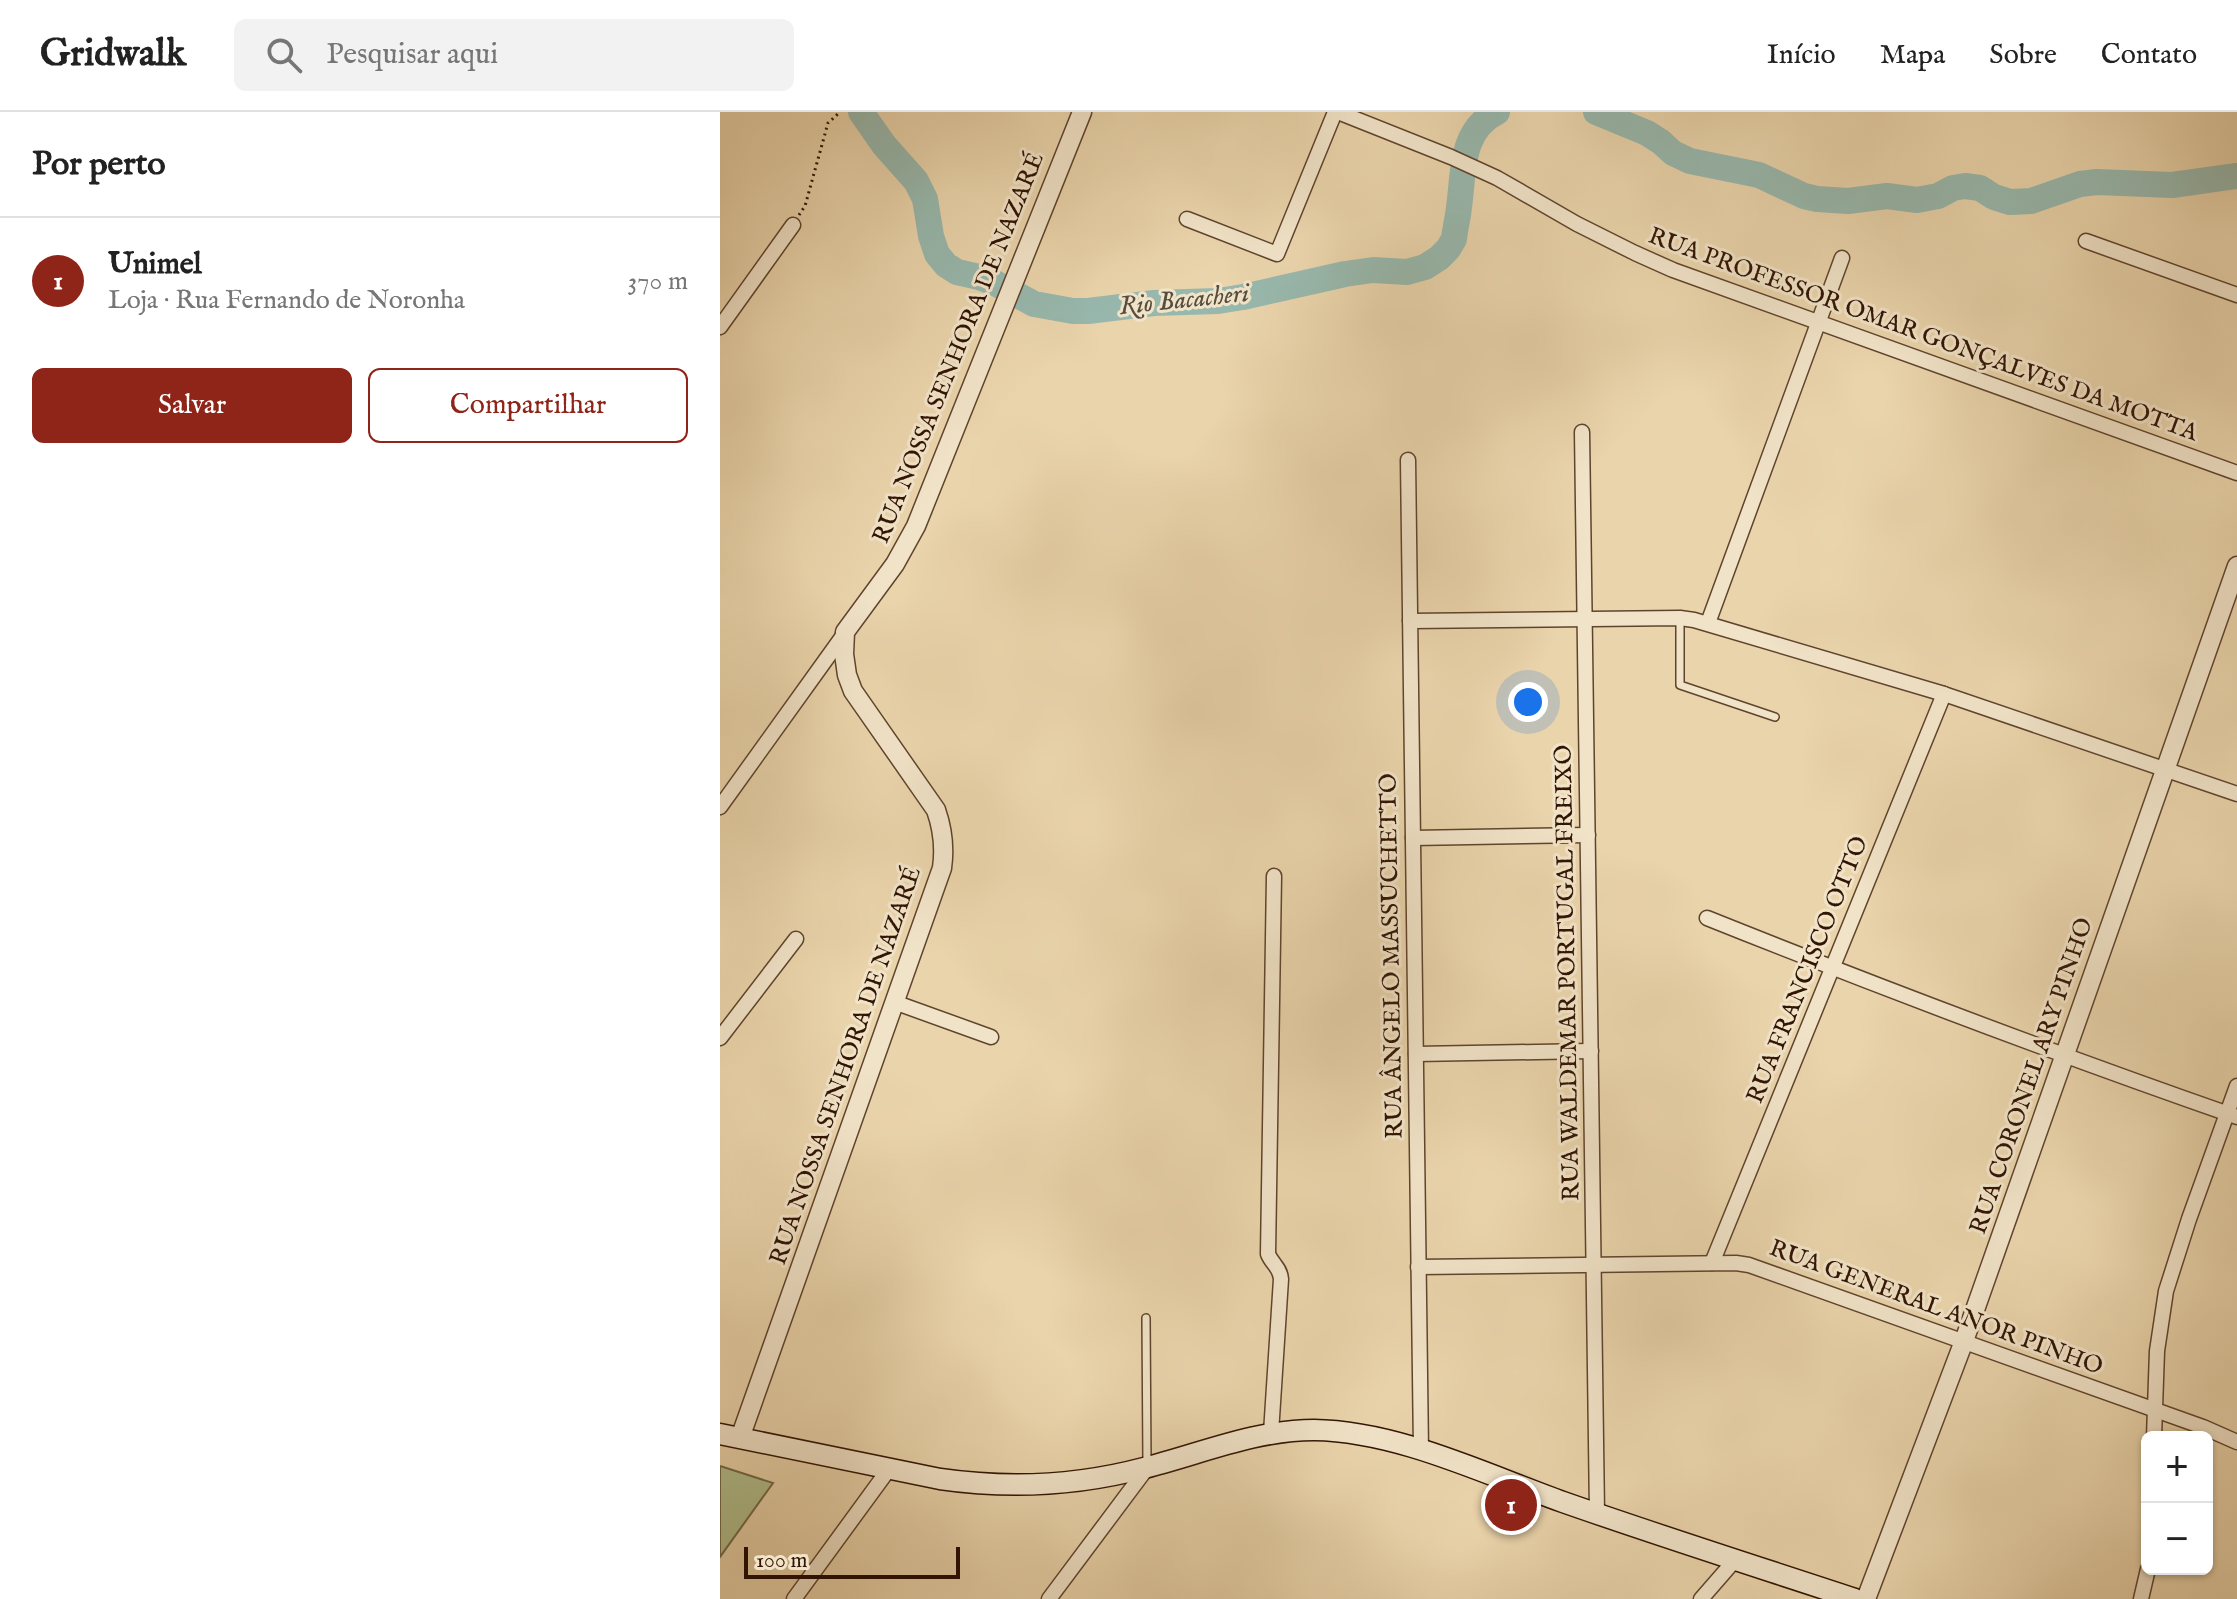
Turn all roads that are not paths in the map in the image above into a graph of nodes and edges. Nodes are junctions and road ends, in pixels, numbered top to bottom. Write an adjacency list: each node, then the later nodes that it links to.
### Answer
1 (1082, 112): 18 (street, RUA NOSSA SENHORA DE NAZARÉ)
2 (1337, 112): 3 (street); 8 (street, RUA PROFESSOR OMAR GONÇALVES DA MOTTA)
3 (1187, 219)
4 (793, 225): 9 (street)
5 (2086, 241): 7 (street)
6 (1842, 258): 8 (street)
7 (2237, 295)
8 (1819, 322): 12 (street, RUA PROFESSOR OMAR GONÇALVES DA MOTTA); 17 (street)
9 (720, 327)
10 (1582, 432): 15 (street, RUA WALDEMAR PORTUGAL FREIXO)
11 (1408, 460): 16 (street, RUA ÂNGELO MASSUCHETTO)
12 (2237, 473)
13 (2237, 566): 21 (street, RUA CORONEL ARY PINHO)
14 (1680, 618): 15 (street); 17 (street); 20 (lane)
15 (1585, 619): 16 (street); 24 (street, RUA WALDEMAR PORTUGAL FREIXO)
16 (1410, 621): 25 (street, RUA ÂNGELO MASSUCHETTO)
17 (1708, 623): 19 (street)
18 (845, 632): 23 (street); 30 (street, RUA NOSSA SENHORA DE NAZARÉ)
19 (1944, 694): 21 (street); 29 (street, RUA FRANCISCO OTTO)
20 (1775, 717)
21 (2166, 769): 22 (street); 35 (street, RUA CORONEL ARY PINHO)
22 (2237, 794)
23 (720, 807)
24 (1588, 835): 25 (street); 33 (street, RUA WALDEMAR PORTUGAL FREIXO)
25 (1413, 838): 34 (street, RUA ÂNGELO MASSUCHETTO)
26 (1274, 876): 45 (street)
27 (1707, 918): 29 (street)
28 (796, 939): 32 (street)
29 (1832, 969): 35 (street); 38 (street, RUA FRANCISCO OTTO)
30 (894, 1002): 31 (street); 46 (street, RUA NOSSA SENHORA DE NAZARÉ)
31 (991, 1037)
32 (720, 1038)
33 (1591, 1051): 34 (street); 39 (street, RUA WALDEMAR PORTUGAL FREIXO)
34 (1416, 1054): 40 (street, RUA ÂNGELO MASSUCHETTO)
35 (2064, 1056): 37 (street); 42 (street, RUA CORONEL ARY PINHO)
36 (2237, 1086): 37 (street)
37 (2232, 1115): 43 (street)
38 (1712, 1263): 39 (street, RUA GENERAL ANOR PINHO); 42 (street, RUA GENERAL ANOR PINHO)
39 (1594, 1265): 40 (street, RUA GENERAL ANOR PINHO); 51 (street, RUA WALDEMAR PORTUGAL FREIXO)
40 (1418, 1267): 48 (street, RUA ÂNGELO MASSUCHETTO)
41 (1146, 1318): 49 (lane)
42 (1964, 1341): 43 (street, RUA GENERAL ANOR PINHO); 58 (street, RUA CORONEL ARY PINHO)
43 (2155, 1410): 44 (street); 47 (street, RUA GENERAL ANOR PINHO)
44 (2154, 1431)
45 (1271, 1433): 48 (main road); 49 (main road)
46 (730, 1436): 50 (main road)
47 (2237, 1442)
48 (1421, 1451): 51 (main road)
49 (1147, 1468): 50 (main road); 55 (street)
50 (889, 1469): 54 (street)
51 (1597, 1513): 52 (main road)
52 (1735, 1560): 56 (street); 57 (main road)
53 (2147, 1575): 59 (street)
54 (794, 1599)
55 (1049, 1599)
56 (1701, 1599)
57 (1855, 1599)
58 (1866, 1599)
59 (2141, 1599)

